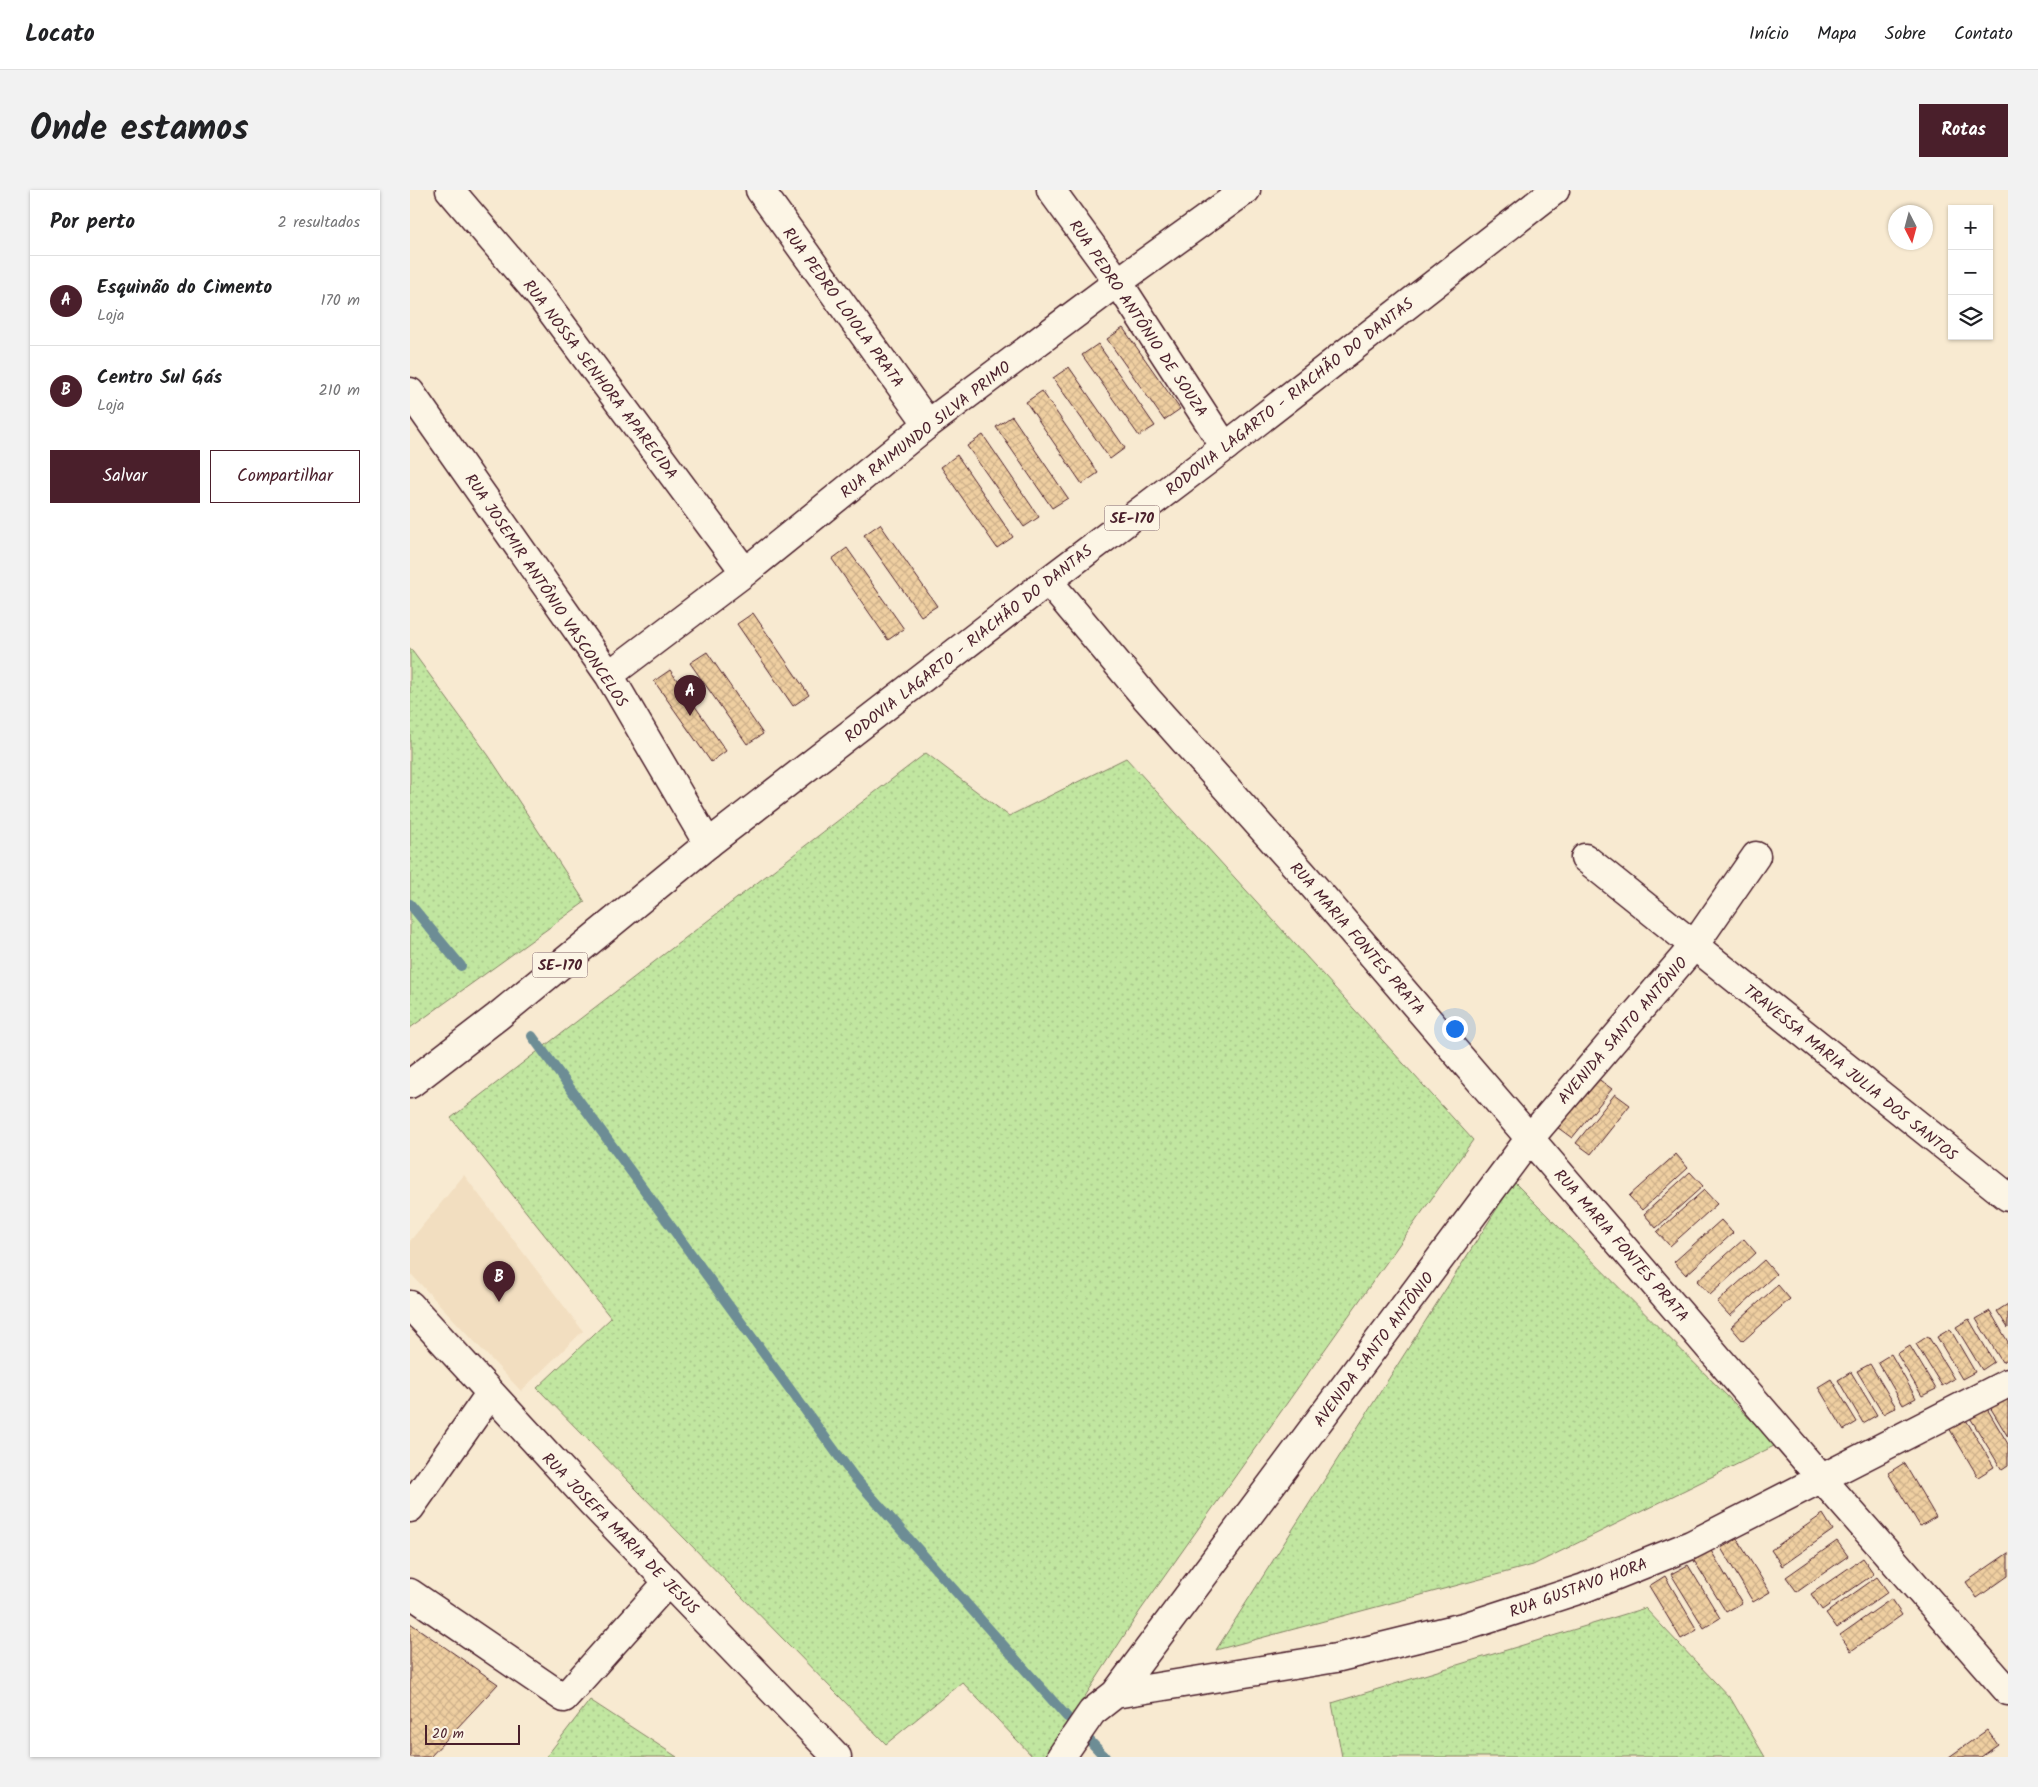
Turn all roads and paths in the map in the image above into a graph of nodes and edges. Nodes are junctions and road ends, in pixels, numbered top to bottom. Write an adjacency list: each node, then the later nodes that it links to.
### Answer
1 (450, 190): 10 (street, RUA NOSSA SENHORA APARECIDA)
2 (760, 190): 8 (street, RUA PEDRO LOIOLA PRATA)
3 (1051, 190): 6 (street, RUA PEDRO ANTÔNIO DE SOUZA)
4 (1246, 190): 6 (street, RUA RAIMUNDO SILVA PRIMO)
5 (1555, 190): 9 (street, RODOVIA LAGARTO - RIACHÃO DO DANTAS / SE-170)
6 (1118, 282): 8 (street, RUA RAIMUNDO SILVA PRIMO); 9 (street, RUA PEDRO ANTÔNIO DE SOUZA)
7 (410, 392): 12 (street, RUA JOSEMIR ANTÔNIO VASCONCELOS)
8 (928, 424): 10 (street, RUA RAIMUNDO SILVA PRIMO)
9 (1225, 447): 11 (street, RODOVIA LAGARTO - RIACHÃO DO DANTAS / SE-170)
10 (745, 572): 12 (street, RUA RAIMUNDO SILVA PRIMO)
11 (1048, 582): 13 (street, RODOVIA LAGARTO - RIACHÃO DO DANTAS / SE-170); 18 (street, RUA MARIA FONTES PRATA)
12 (608, 675): 13 (street, RUA JOSEMIR ANTÔNIO VASCONCELOS)
13 (708, 844): 17 (street, RODOVIA LAGARTO - RIACHÃO DO DANTAS / SE-170)
14 (1756, 856): 16 (street, AVENIDA SANTO ANTÔNIO)
15 (1585, 858): 16 (street, TRAVESSA MARIA JULIA DOS SANTOS)
16 (1693, 947): 18 (street, AVENIDA SANTO ANTÔNIO); 19 (street, TRAVESSA MARIA JULIA DOS SANTOS)
17 (412, 1084)
18 (1530, 1138): 23 (street, RUA MARIA FONTES PRATA); 28 (street, AVENIDA SANTO ANTÔNIO)
19 (2008, 1197)
20 (410, 1305): 22 (street, RUA JOSEFA MARIA DE JESUS)
21 (2008, 1383): 23 (street, RUA GUSTAVO HORA)
22 (490, 1394): 24 (street); 25 (street, RUA JOSEFA MARIA DE JESUS)
23 (1822, 1478): 27 (street, RUA MARIA FONTES PRATA); 28 (street, RUA GUSTAVO HORA)
24 (410, 1508)
25 (668, 1582): 26 (street); 29 (street, RUA JOSEFA MARIA DE JESUS)
26 (410, 1593)
27 (2008, 1691)
28 (1115, 1694): 30 (street, AVENIDA SANTO ANTÔNIO)
29 (837, 1757)
30 (1061, 1757)

